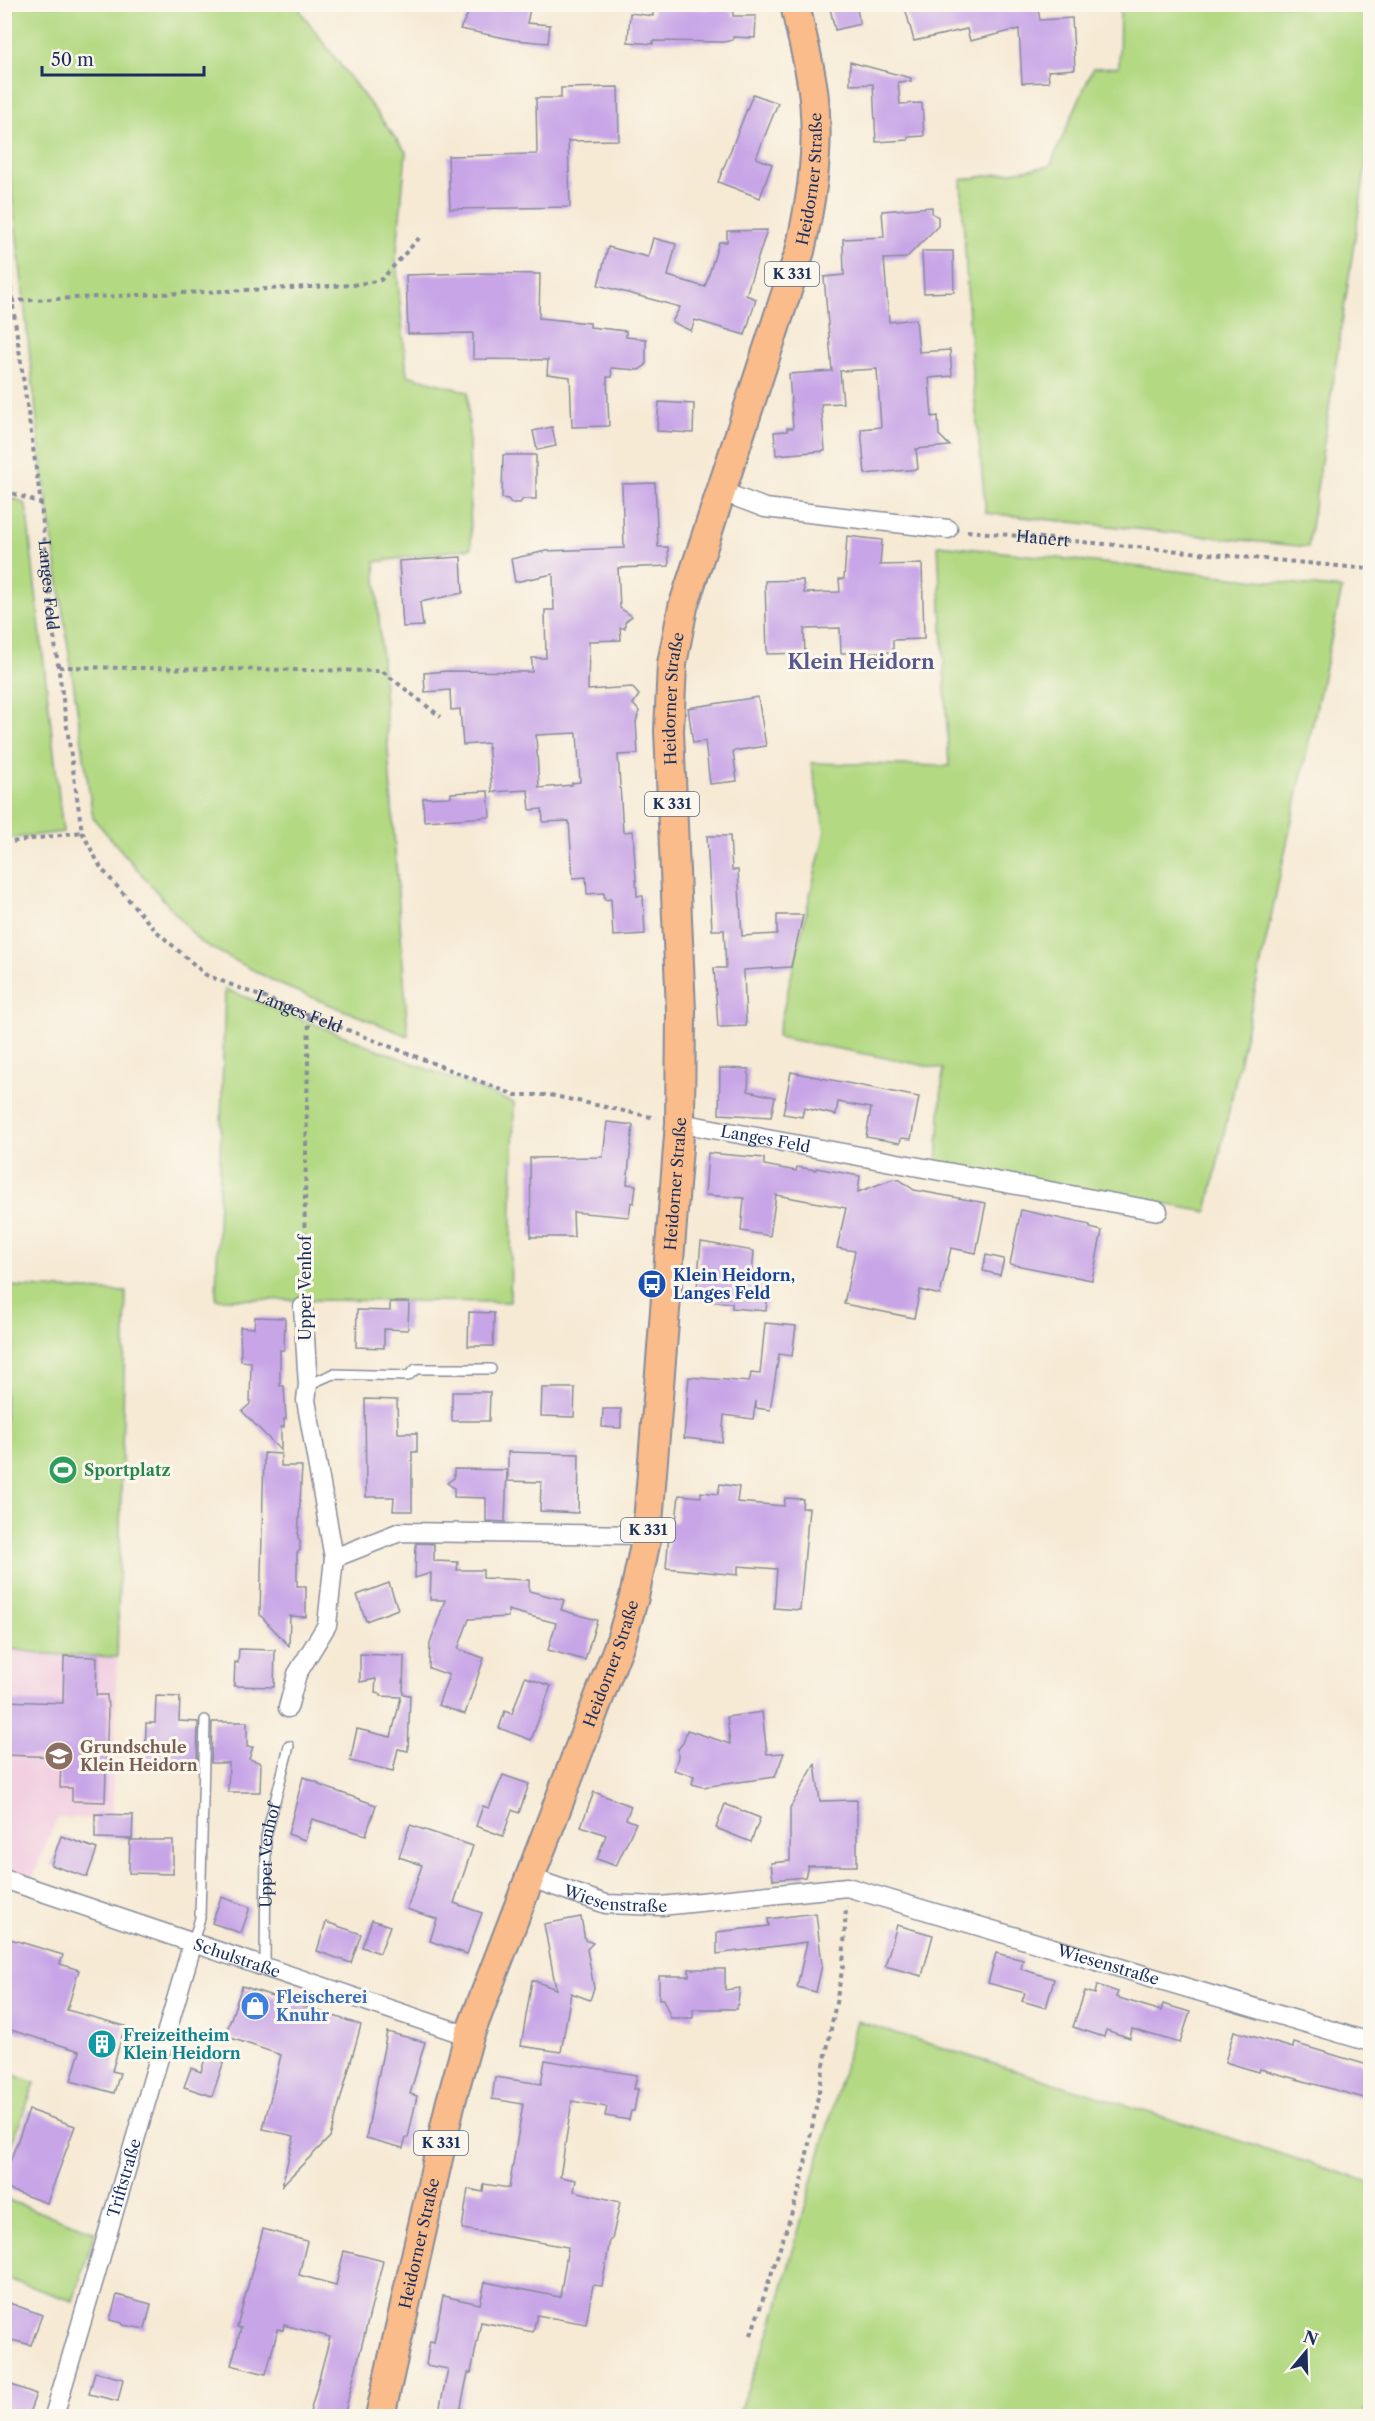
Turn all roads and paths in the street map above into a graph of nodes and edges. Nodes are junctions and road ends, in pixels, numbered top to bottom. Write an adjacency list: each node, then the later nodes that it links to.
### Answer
1 (795, 4): 5 (main road, Heidorner Straße / K 331)
2 (421, 236): 4 (path)
3 (4, 243): 4 (path, Langes Feld)
4 (11, 301): 7 (path, Langes Feld)
5 (720, 491): 8 (street); 15 (main road, Heidorner Straße / K 331)
6 (4, 494): 7 (path)
7 (41, 504): 10 (path, Langes Feld)
8 (948, 529): 9 (path, Hauert)
9 (1371, 569)
10 (58, 667): 11 (path); 12 (path, Langes Feld)
11 (441, 717)
12 (82, 832): 13 (path); 14 (path, Langes Feld)
13 (4, 843)
14 (309, 1015): 15 (path, Langes Feld); 17 (path, Upper Venhof)
15 (680, 1123): 16 (street, Langes Feld); 20 (main road, Heidorner Straße / K 331)
16 (1158, 1211)
17 (303, 1306): 19 (street, Upper Venhof)
18 (491, 1369): 19 (lane)
19 (308, 1385): 21 (street, Upper Venhof)
20 (647, 1535): 21 (street); 25 (main road, Heidorner Straße / K 331)
21 (334, 1558): 22 (street, Upper Venhof)
22 (288, 1708)
23 (205, 1720): 28 (lane)
24 (289, 1746): 29 (lane, Upper Venhof)
25 (531, 1878): 27 (street, Wiesenstraße); 30 (main road, Heidorner Straße / K 331)
26 (4, 1879): 28 (street, Schulstraße)
27 (847, 1887): 31 (street, Wiesenstraße); 32 (path)
28 (193, 1942): 29 (street, Schulstraße); 33 (street, Triftstraße)
29 (265, 1966): 30 (street, Schulstraße)
30 (470, 2036): 34 (main road, Heidorner Straße / K 331)
31 (1371, 2042)
32 (751, 2335)
33 (54, 2416)
34 (380, 2416)

